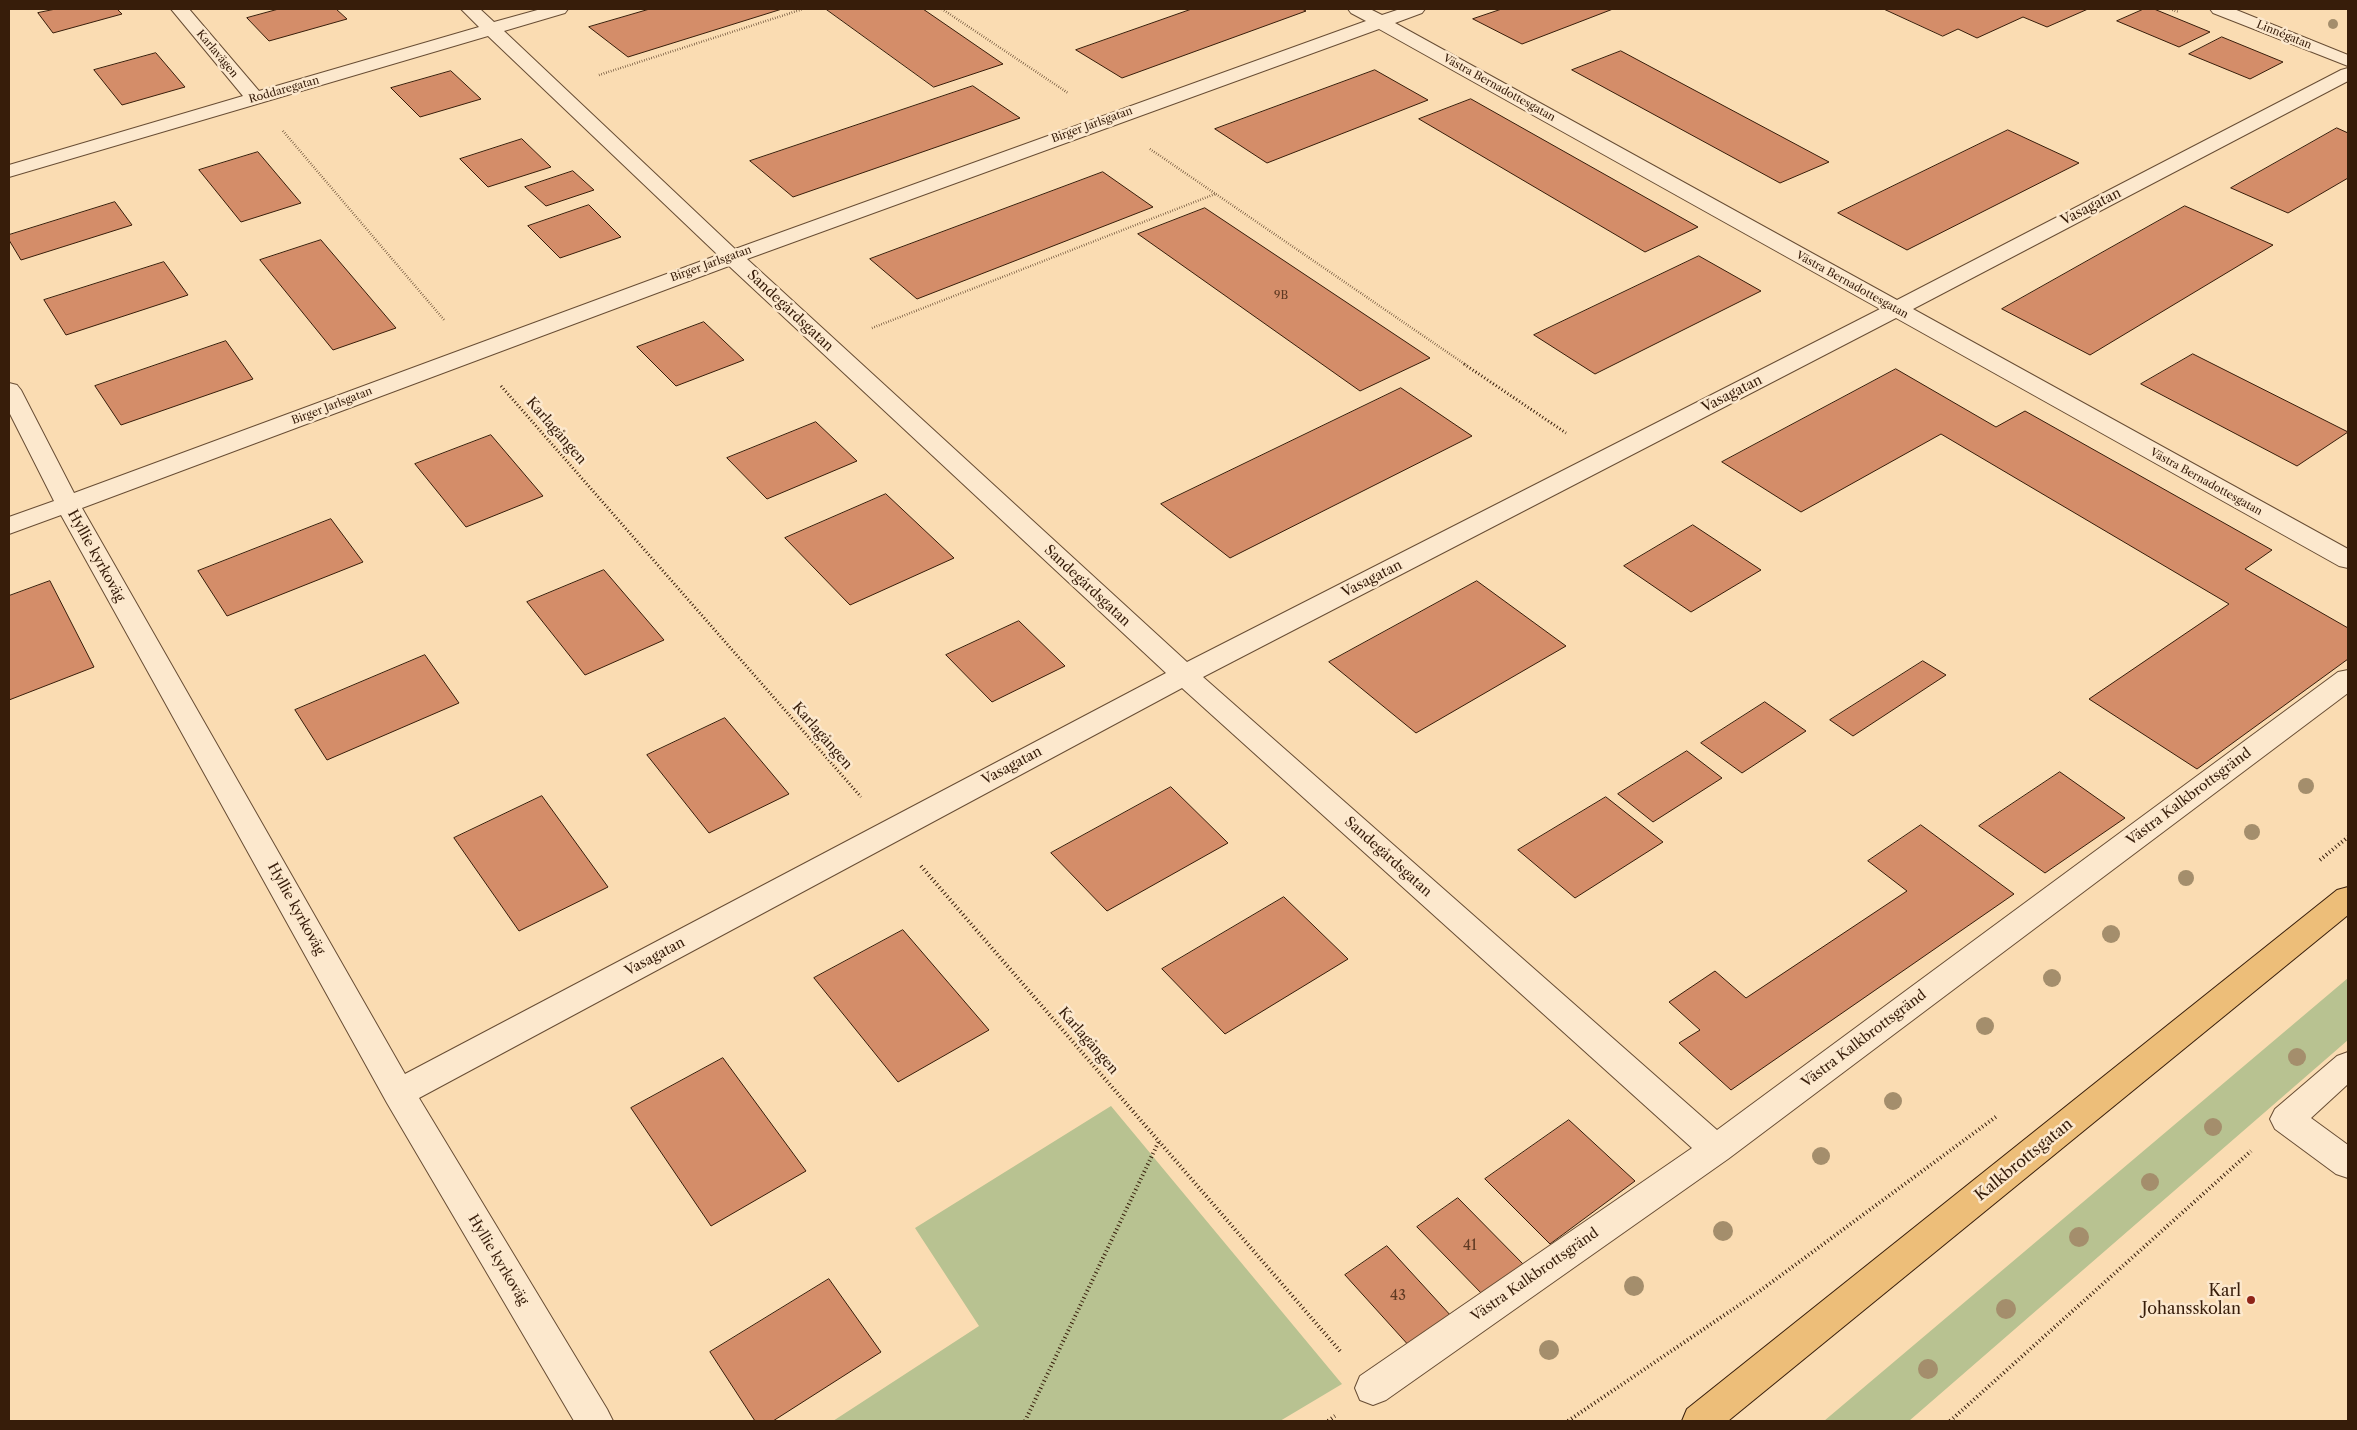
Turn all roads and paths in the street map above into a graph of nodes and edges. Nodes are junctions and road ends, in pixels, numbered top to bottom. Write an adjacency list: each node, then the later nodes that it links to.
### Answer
1 (180, 9): 14 (street, Karlavägen)
2 (470, 9): 10 (street, Sandegårdsgatan)
3 (559, 9): 10 (street, Roddaregatan)
4 (803, 9): 13 (path)
5 (942, 9): 15 (path)
6 (1357, 9): 9 (street, Västra Bernadottesgatan)
7 (1416, 9): 9 (street, Birger Jarlsgatan)
8 (2219, 9): 11 (street, Linnégatan)
9 (1381, 22): 15 (street, Birger Jarlsgatan); 19 (street, Västra Bernadottesgatan)
10 (492, 29): 13 (street, Sandegårdsgatan); 14 (street, Roddaregatan)
11 (2348, 61)
12 (2348, 74): 19 (street, Vasagatan)
13 (555, 89): 18 (street, Sandegårdsgatan)
14 (255, 98): 16 (street, Roddaregatan); 21 (path, Karlagången)
15 (1107, 120): 17 (path); 18 (street, Birger Jarlsgatan)
16 (9, 171)
17 (1216, 194): 20 (path); 23 (path)
18 (732, 257): 20 (street, Sandegårdsgatan); 21 (street, Birger Jarlsgatan)
19 (1894, 309): 23 (street, Vasagatan); 26 (street, Västra Bernadottesgatan)
20 (828, 346): 27 (street, Sandegårdsgatan)
21 (472, 353): 24 (street, Birger Jarlsgatan); 29 (path, Karlagången)
22 (9, 390): 24 (street, Hyllie kyrkoväg)
23 (1605, 460): 27 (street, Vasagatan)
24 (68, 505): 25 (street, Birger Jarlsgatan); 34 (street, Hyllie kyrkoväg)
25 (9, 526)
26 (2348, 560)
27 (1184, 675): 29 (street, Vasagatan); 38 (street, Sandegårdsgatan)
28 (2348, 679): 38 (street, Västra Kalkbrottsgränd)
29 (891, 831): 34 (street, Vasagatan); 37 (path, Karlagången)
30 (2348, 837): 31 (path)
31 (2319, 861)
32 (2348, 898): 44 (main road, Kalkbrottsgatan)
33 (2348, 1065): 36 (street)
34 (400, 1093): 41 (street, Hyllie kyrkoväg)
35 (2004, 1110): 43 (path)
36 (2287, 1119): 39 (street); 45 (path)
37 (1159, 1141): 40 (path, Karlagången); 42 (path)
38 (1716, 1150): 40 (street, Västra Kalkbrottsgränd)
39 (2348, 1164)
40 (1372, 1388)
41 (594, 1421)
42 (1025, 1421)
43 (1568, 1421)
44 (1700, 1421)
45 (1950, 1421)

